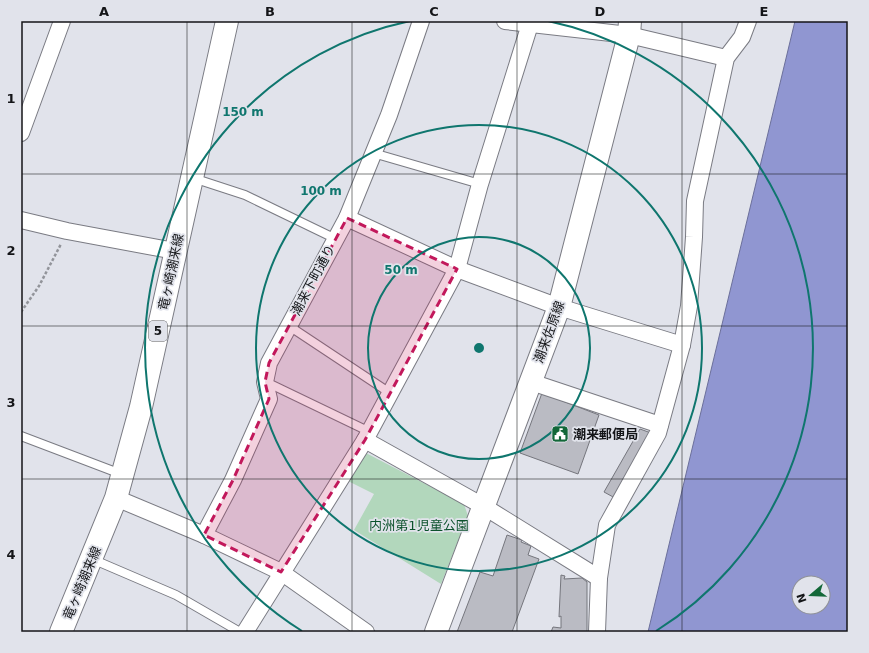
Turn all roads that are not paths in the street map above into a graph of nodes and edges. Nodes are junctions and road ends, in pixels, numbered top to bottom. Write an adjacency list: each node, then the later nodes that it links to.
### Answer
1 (62, 21): 9 (street)
2 (227, 21): 11 (main road, 竜ヶ崎潮来線 / 5)
3 (421, 21): 10 (street, 潮来下町通り)
4 (505, 21): 6 (street)
5 (748, 21): 8 (street)
6 (531, 23): 7 (street); 12 (street)
7 (629, 28): 8 (street); 18 (main road, 潮来佐原線)
8 (726, 58): 20 (street)
9 (21, 134)
10 (373, 154): 12 (lane); 13 (street, 潮来下町通り)
11 (191, 177): 15 (lane); 16 (main road, 竜ヶ崎潮来線 / 5)
12 (480, 184): 17 (street)
13 (347, 218): 15 (street, 潮来下町通り); 17 (street)
14 (21, 220): 16 (street)
15 (336, 239): 19 (street, 潮来下町通り)
16 (175, 251): 27 (main road, 竜ヶ崎潮来線 / 5)
17 (457, 270): 18 (street); 23 (street)
18 (559, 307): 20 (street); 22 (main road, 潮来佐原線)
19 (289, 326): 21 (street, 潮来下町通り); 23 (lane)
20 (682, 345): 24 (street)
21 (265, 382): 26 (lane); 30 (street, 潮来下町通り)
22 (531, 382): 24 (street); 29 (main road, 潮来佐原線)
23 (390, 393): 26 (street)
24 (660, 425): 33 (street)
25 (21, 436): 27 (lane)
26 (367, 436): 29 (street); 32 (street)
27 (122, 474): 28 (main road, 竜ヶ崎潮来線 / 5)
28 (116, 498): 30 (street); 31 (main road, 竜ヶ崎潮来線 / 5)
29 (483, 506): 33 (street); 38 (main road, 潮来佐原線)
30 (204, 535): 32 (street)
31 (92, 559): 34 (main road, 竜ヶ崎潮来線 / 5); 35 (lane)
32 (281, 572): 36 (street); 37 (street)
33 (599, 578): 39 (street)
34 (61, 632)
35 (240, 632)
36 (245, 632)
37 (366, 632)
38 (436, 632)
39 (597, 632)

